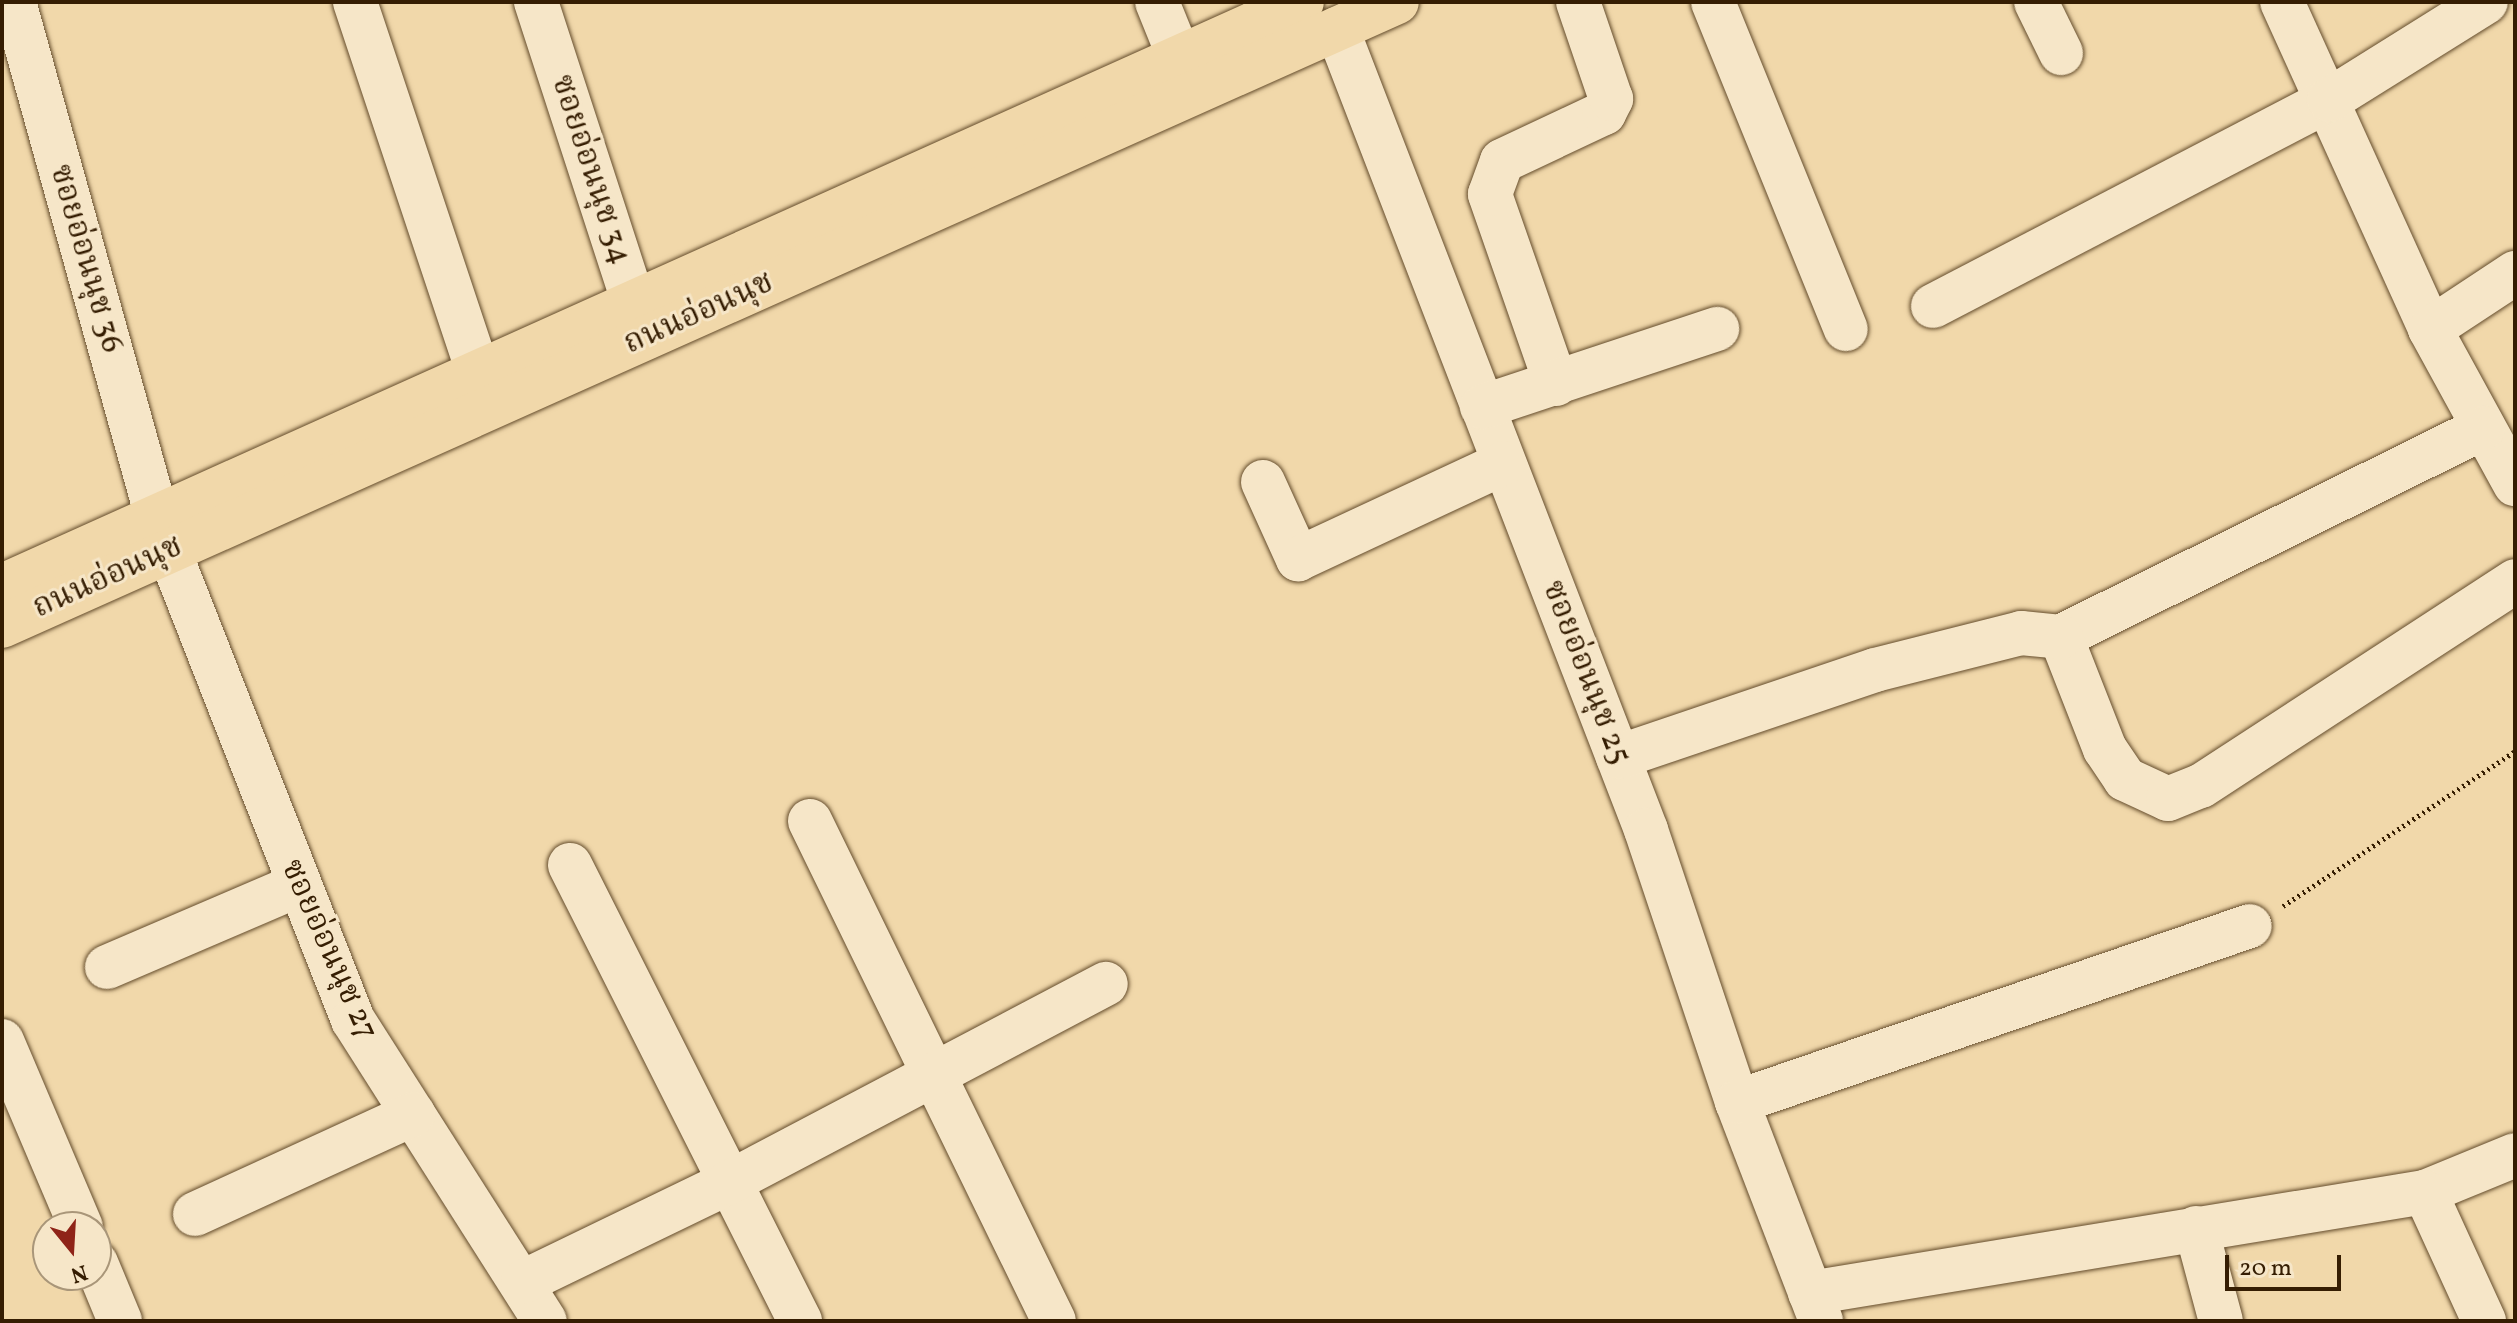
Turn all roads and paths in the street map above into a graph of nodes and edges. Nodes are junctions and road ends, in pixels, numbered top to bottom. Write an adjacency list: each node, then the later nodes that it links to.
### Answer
1 (14, 2): 29 (street, ซอยอ่อนนุช 36)
2 (355, 2): 23 (street)
3 (536, 2): 18 (street, ซอยอ่อนนุช 34)
4 (1157, 2): 14 (street)
5 (1302, 2): 14 (main road, ถนนอ่อนนุช)
6 (1397, 2): 12 (main road, ถนนอ่อนนุช)
7 (1578, 2): 22 (street)
8 (1713, 2): 20 (street)
9 (2036, 2): 13 (street)
10 (2282, 2): 15 (street)
11 (2486, 2): 15 (street)
12 (1337, 29): 14 (main road, ถนนอ่อนนุช); 24 (street, ซอยอ่อนนุช 25)
13 (2061, 53)
14 (1186, 75): 18 (main road, ถนนอ่อนนุช)
15 (2329, 100): 17 (street); 21 (street)
16 (2515, 273): 21 (street)
17 (1933, 306)
18 (639, 320): 23 (main road, ถนนอ่อนนุช)
19 (1717, 329): 22 (street)
20 (1846, 329)
21 (2430, 329): 25 (street)
22 (1556, 384): 24 (street)
23 (484, 390): 29 (main road, ถนนอ่อนนุช)
24 (1482, 407): 26 (street, ซอยอ่อนนุช 25)
25 (2483, 428): 28 (street); 33 (street)
26 (1504, 463): 27 (street); 35 (street, ซอยอ่อนนุช 25)
27 (1263, 482)
28 (2515, 484)
29 (163, 534): 31 (main road, ถนนอ่อนนุช); 32 (main road, ถนนอ่อนนุช); 38 (street, ซอยอ่อนนุช 27)
30 (2515, 581): 33 (street)
31 (2, 586)
32 (2, 626)
33 (2061, 637): 35 (street)
34 (2515, 751): 39 (path)
35 (1618, 757): 44 (street, ซอยอ่อนนุช 25)
36 (810, 821): 43 (street)
37 (570, 865): 47 (street)
38 (296, 886): 40 (street); 45 (street, ซอยอ่อนนุช 27)
39 (2250, 926): 44 (street)
40 (107, 967)
41 (1106, 984): 43 (street)
42 (2, 1041): 49 (street)
43 (934, 1075): 47 (street); 58 (street)
44 (1737, 1102): 54 (street, ซอยอ่อนนุช 25)
45 (413, 1114): 50 (street); 52 (street, ซอยอ่อนนุช 27)
46 (2515, 1155): 48 (street)
47 (728, 1183): 52 (street); 57 (street)
48 (2425, 1192): 51 (street); 60 (street)
49 (74, 1211)
50 (195, 1214)
51 (2196, 1228): 54 (street); 59 (street)
52 (523, 1282): 56 (street, ซอยอ่อนนุช 27)
53 (108, 1291): 55 (street)
54 (1816, 1307)
55 (120, 1321)
56 (545, 1321)
57 (800, 1321)
58 (1054, 1321)
59 (2221, 1321)
60 (2484, 1321)

